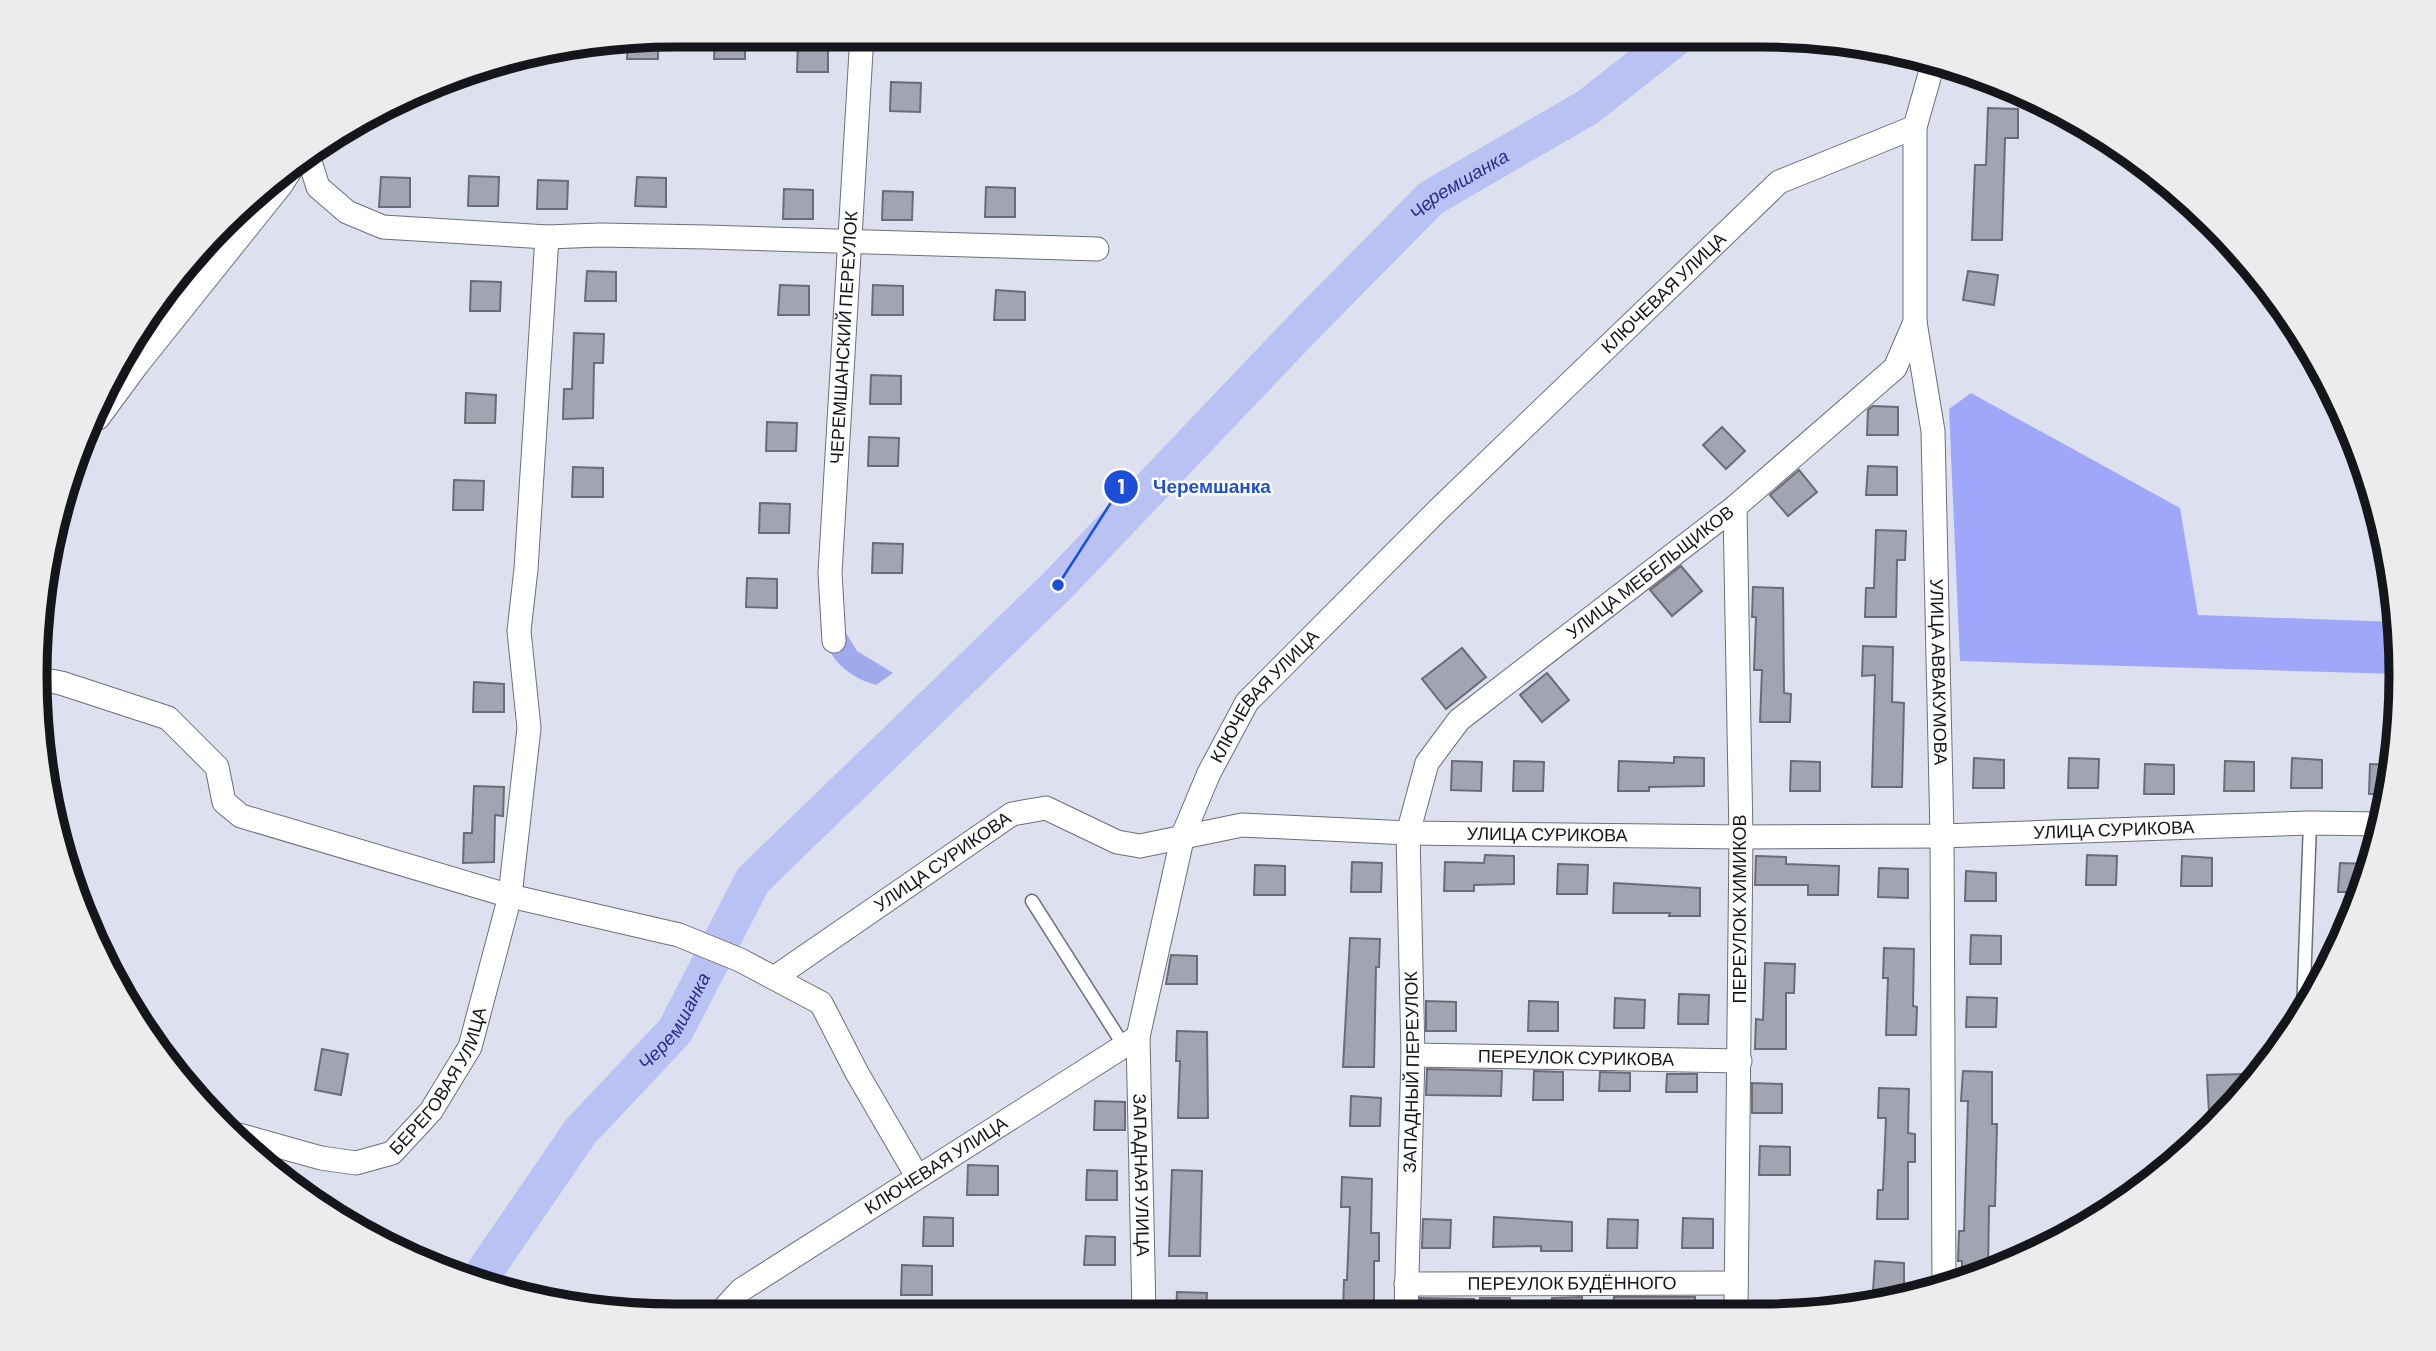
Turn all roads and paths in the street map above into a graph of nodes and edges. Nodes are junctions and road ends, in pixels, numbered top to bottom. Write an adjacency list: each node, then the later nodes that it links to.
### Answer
1 (861, 47): 7 (street, ЧЕРЕМШАНСКИЙ ПЕРЕУЛОК)
2 (1931, 71): 3 (street, УЛИЦА АВВАКУМОВА)
3 (1915, 127): 9 (street, УЛИЦА АВВАКУМОВА); 17 (street, КЛЮЧЕВАЯ УЛИЦА)
4 (311, 164): 6 (street)
5 (277, 190): 10 (street)
6 (547, 237): 7 (street); 20 (street, БЕРЕГОВАЯ УЛИЦА)
7 (850, 241): 8 (street); 12 (street, ЧЕРЕМШАНСКИЙ ПЕРЕУЛОК)
8 (1097, 249)
9 (1915, 322): 11 (street, УЛИЦА МЕБЕЛЬЩИКОВ); 18 (street, УЛИЦА АВВАКУМОВА)
10 (111, 401)
11 (1735, 507): 16 (street, УЛИЦА МЕБЕЛЬЩИКОВ); 19 (street, ПЕРЕУЛОК ХИМИКОВ)
12 (834, 641)
13 (51, 681): 20 (street)
14 (2311, 823): 15 (street, УЛИЦА СУРИКОВА); 18 (street, УЛИЦА СУРИКОВА); 23 (lane)
15 (2371, 824)
16 (1408, 833): 17 (street, УЛИЦА СУРИКОВА); 19 (street, УЛИЦА СУРИКОВА); 25 (street, ЗАПАДНЫЙ ПЕРЕУЛОК)
17 (1183, 835): 22 (street, УЛИЦА СУРИКОВА); 24 (street, КЛЮЧЕВАЯ УЛИЦА)
18 (1942, 836): 19 (street, УЛИЦА СУРИКОВА); 29 (street, УЛИЦА АВВАКУМОВА)
19 (1741, 837): 26 (street, ПЕРЕУЛОК ХИМИКОВ)
20 (510, 896): 22 (street); 27 (street, БЕРЕГОВАЯ УЛИЦА)
21 (1032, 901): 24 (lane)
22 (774, 978): 28 (street)
23 (2304, 992)
24 (1131, 1041): 28 (street, КЛЮЧЕВАЯ УЛИЦА); 33 (street, ЗАПАДНАЯ УЛИЦА)
25 (1413, 1055): 26 (street, ПЕРЕУЛОК СУРИКОВА); 31 (street, ЗАПАДНЫЙ ПЕРЕУЛОК)
26 (1740, 1061): 30 (street, ПЕРЕУЛОК ХИМИКОВ)
27 (251, 1138)
28 (917, 1176): 32 (street, КЛЮЧЕВАЯ УЛИЦА)
29 (1944, 1276)
30 (1737, 1283): 31 (street, ПЕРЕУЛОК БУДЁННОГО); 35 (street, ПЕРЕУЛОК ХИМИКОВ)
31 (1406, 1284): 34 (street, ЗАПАДНЫЙ ПЕРЕУЛОК)
32 (728, 1304)
33 (1144, 1304)
34 (1406, 1304)
35 (1736, 1304)

